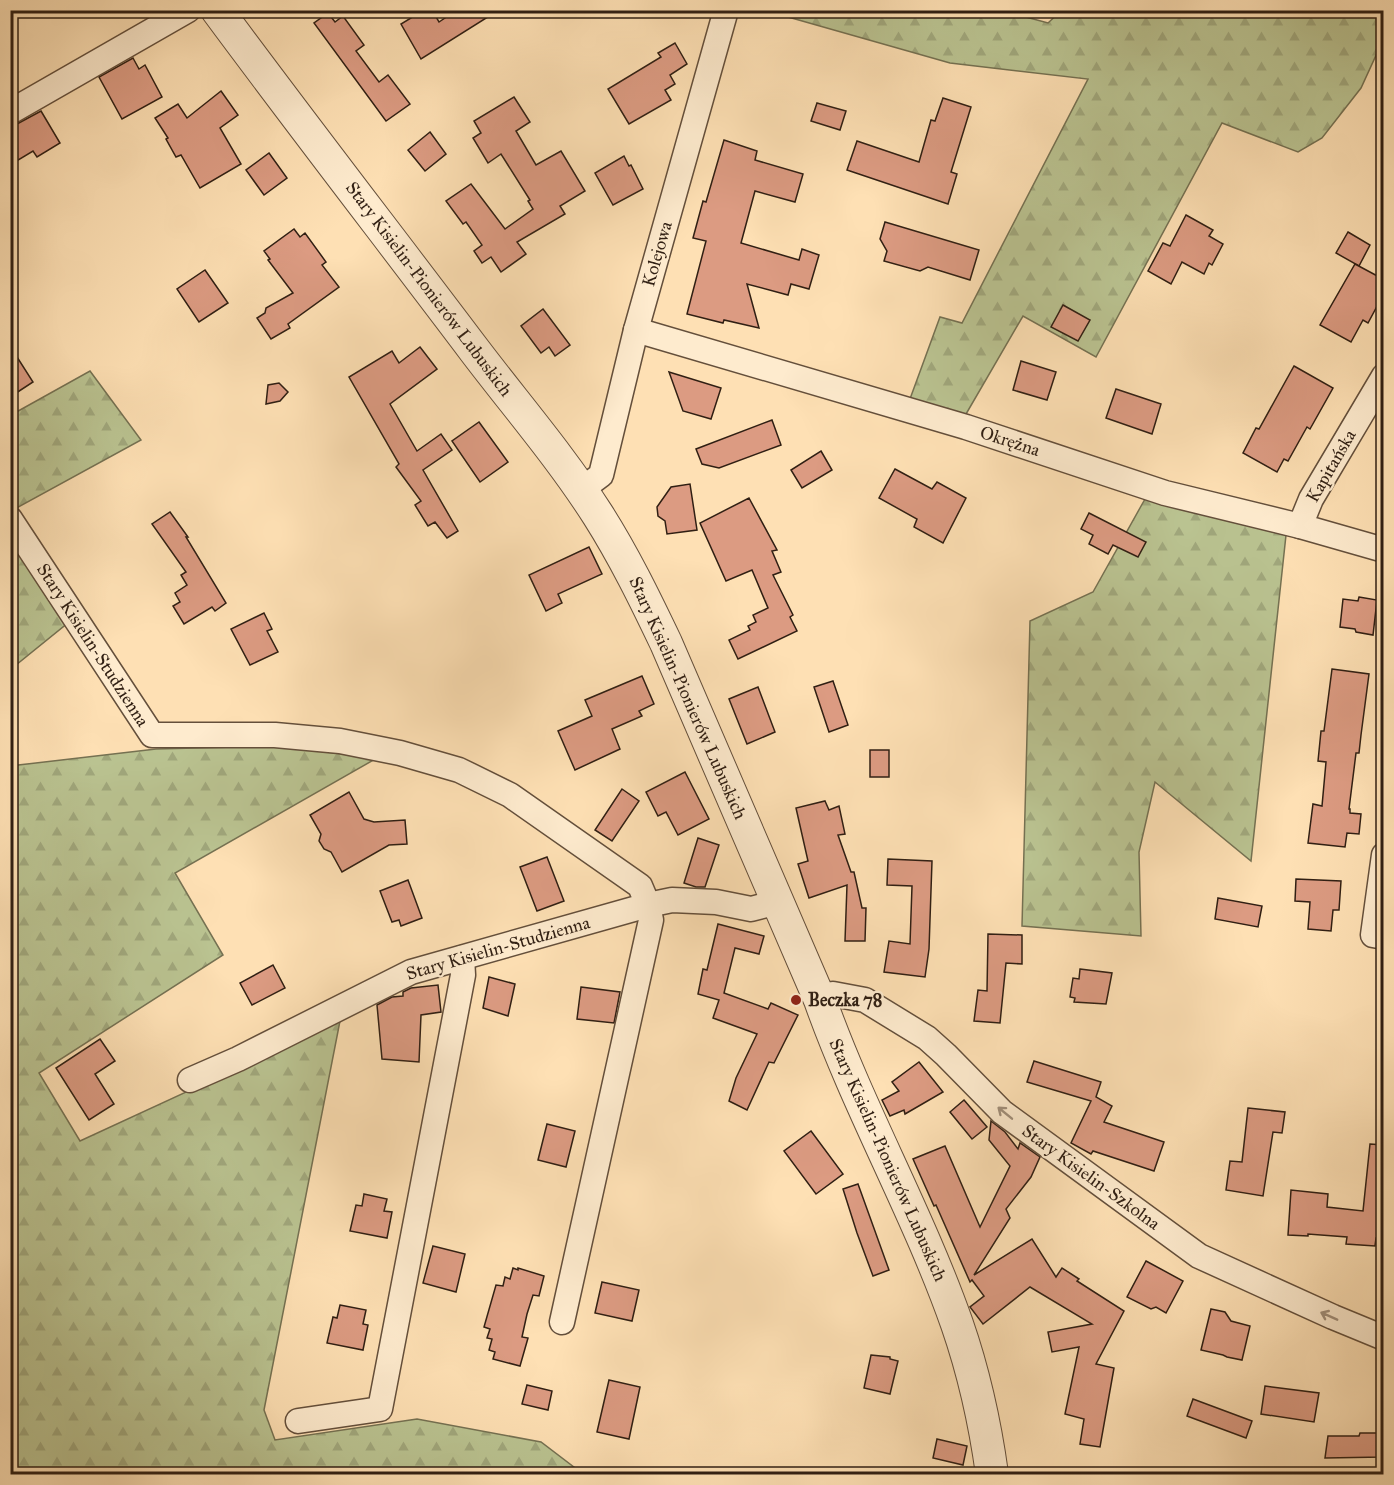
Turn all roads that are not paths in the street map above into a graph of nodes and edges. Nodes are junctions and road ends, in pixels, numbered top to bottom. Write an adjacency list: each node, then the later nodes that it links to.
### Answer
1 (188, 10): 4 (street)
2 (217, 10): 7 (street, Stary Kisielin-Pionierów Lubuskich)
3 (726, 10): 5 (street, Kolejowa)
4 (10, 112)
5 (636, 330): 7 (street, Kolejowa); 9 (street, Okrężna)
6 (1383, 376): 9 (street, Kapitańska)
7 (581, 490): 12 (street, Stary Kisielin-Pionierów Lubuskich)
8 (10, 519): 13 (street, Stary Kisielin-Studzienna)
9 (1300, 526): 10 (street, Okrężna)
10 (1383, 550)
11 (1383, 855): 14 (street)
12 (778, 902): 13 (street, Stary Kisielin-Studzienna); 16 (street, Stary Kisielin-Pionierów Lubuskich)
13 (648, 905): 15 (street, Stary Kisielin-Studzienna); 18 (street)
14 (1383, 937)
15 (462, 958): 17 (street, Stary Kisielin-Studzienna); 20 (street)
16 (820, 1000): 19 (street, Stary Kisielin-Szkolna, one-way to 16); 21 (street, Stary Kisielin-Pionierów Lubuskich)
17 (190, 1080)
18 (562, 1322)
19 (1383, 1338)
20 (298, 1421)
21 (992, 1474)

